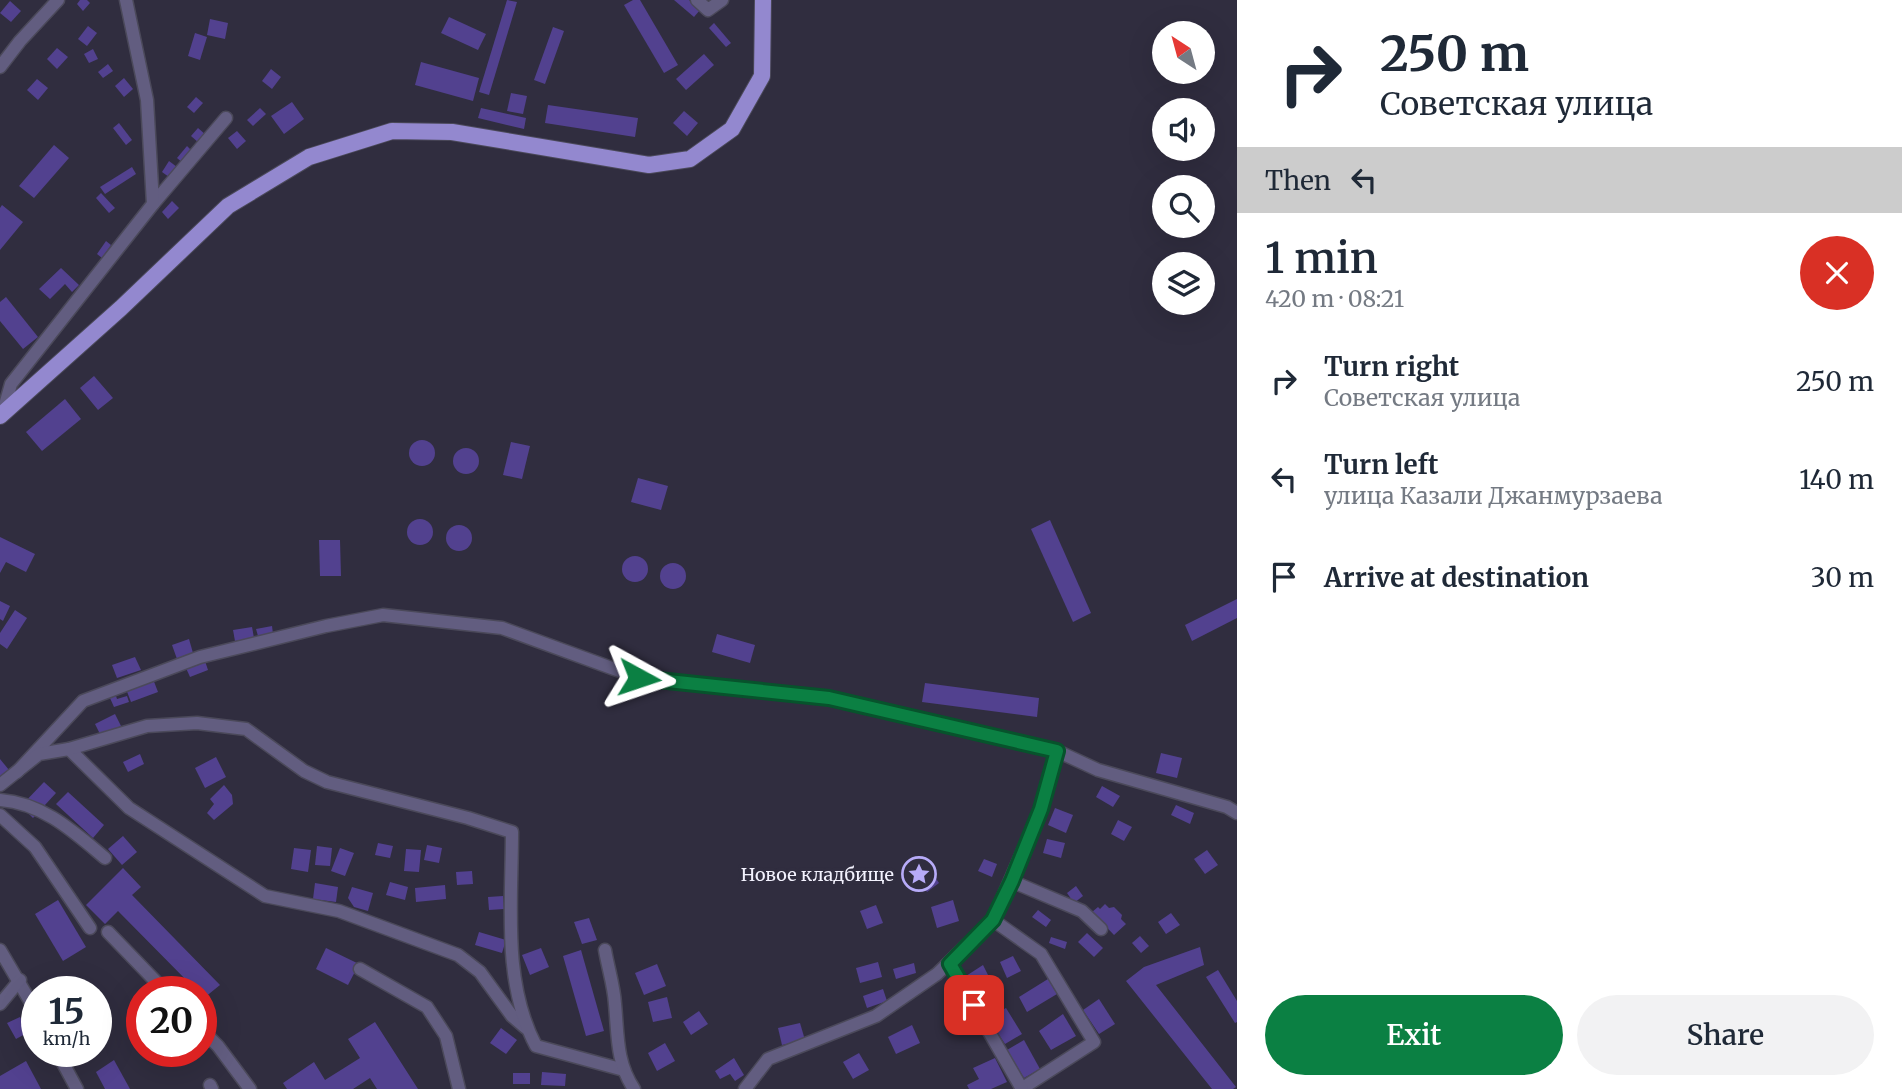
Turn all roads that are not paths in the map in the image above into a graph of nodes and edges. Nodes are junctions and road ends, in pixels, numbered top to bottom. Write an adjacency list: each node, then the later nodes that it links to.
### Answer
1 (58, 0): 6 (street)
2 (126, 0): 8 (street)
3 (697, 0): 4 (street)
4 (722, 0)
5 (763, 0): 9 (main road)
6 (0, 67)
7 (226, 118): 8 (street)
8 (153, 204): 9 (street)
9 (1, 413)
10 (69, 749): 12 (street); 30 (street); 30 (street)
11 (1057, 751): 12 (street); 15 (street); 18 (street)
12 (17, 772): 13 (street)
13 (0, 785)
14 (0, 800): 17 (street)
15 (1237, 813)
16 (0, 816): 20 (street)
17 (105, 858)
18 (1012, 881): 19 (street); 21 (street)
19 (993, 920): 25 (street); 39 (street)
20 (90, 928)
21 (1101, 929)
22 (108, 932): 27 (street)
23 (0, 950): 28 (street)
24 (605, 950): 33 (street)
25 (950, 964): 38 (street); 39 (street)
26 (360, 969): 36 (street)
27 (151, 976)
28 (20, 980): 29 (street)
29 (0, 1004)
30 (526, 1028): 33 (street)
31 (217, 1045): 35 (street)
32 (65, 1067): 34 (street)
33 (624, 1070): 37 (street)
34 (77, 1089)
35 (250, 1089)
36 (459, 1089)
37 (634, 1089)
38 (745, 1089)
39 (1022, 1089)

